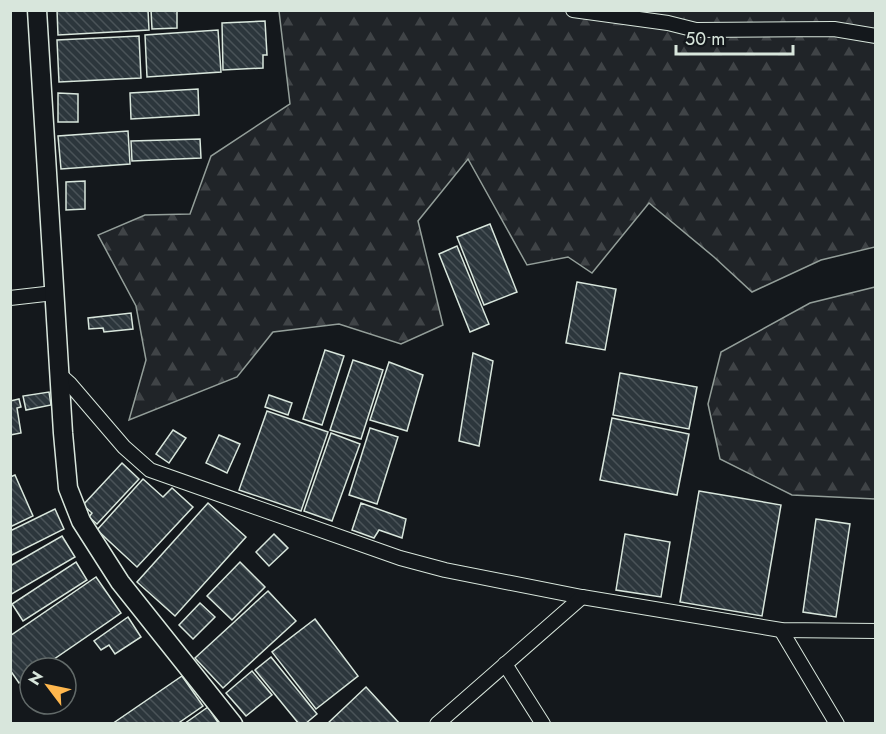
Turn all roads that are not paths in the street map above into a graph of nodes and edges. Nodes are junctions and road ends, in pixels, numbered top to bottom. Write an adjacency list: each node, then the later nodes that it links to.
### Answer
1 (37, 10): 4 (street)
2 (573, 10): 3 (street)
3 (876, 36)
4 (54, 294): 5 (street); 6 (street)
5 (10, 298)
6 (60, 375): 7 (street); 11 (street)
7 (582, 597): 8 (street); 10 (street)
8 (781, 630): 9 (street); 14 (street)
9 (876, 631)
10 (505, 664): 12 (street); 13 (street)
11 (233, 723)
12 (436, 723)
13 (543, 723)
14 (837, 723)

